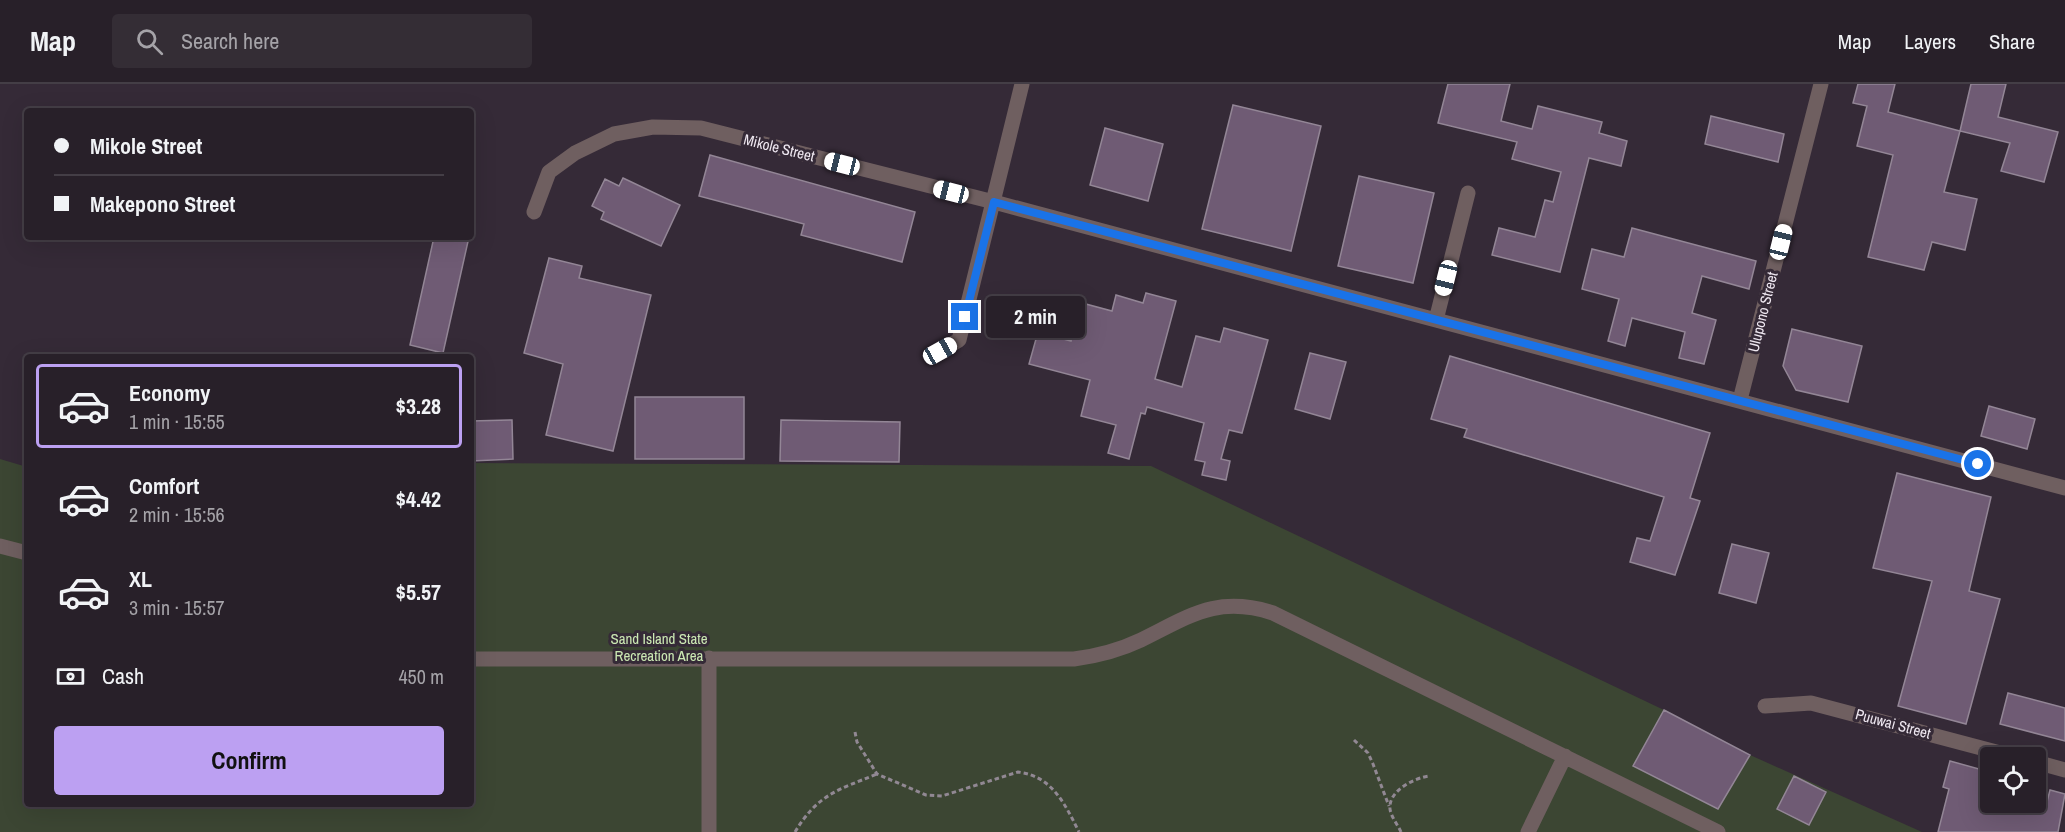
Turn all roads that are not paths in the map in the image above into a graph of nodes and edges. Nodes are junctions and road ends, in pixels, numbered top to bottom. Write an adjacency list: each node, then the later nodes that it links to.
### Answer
1 (1022, 84): 4 (street)
2 (1821, 84): 8 (street, Ulupono Street)
3 (1468, 194): 6 (street)
4 (994, 202): 5 (street, Mikole Street); 6 (street, Mikole Street); 7 (street)
5 (534, 212)
6 (1436, 320): 8 (street, Mikole Street)
7 (940, 351)
8 (1740, 400): 9 (street, Mikole Street)
9 (2065, 488)
10 (0, 546): 11 (street)
11 (24, 552)
12 (709, 658): 13 (street); 16 (street); 19 (street)
13 (474, 659)
14 (1765, 706): 15 (street, Puuwai Street)
15 (1980, 748)
16 (1565, 756): 20 (street); 21 (street)
17 (2046, 765): 18 (street)
18 (2065, 770)
19 (709, 832)
20 (1528, 832)
21 (1718, 832)

